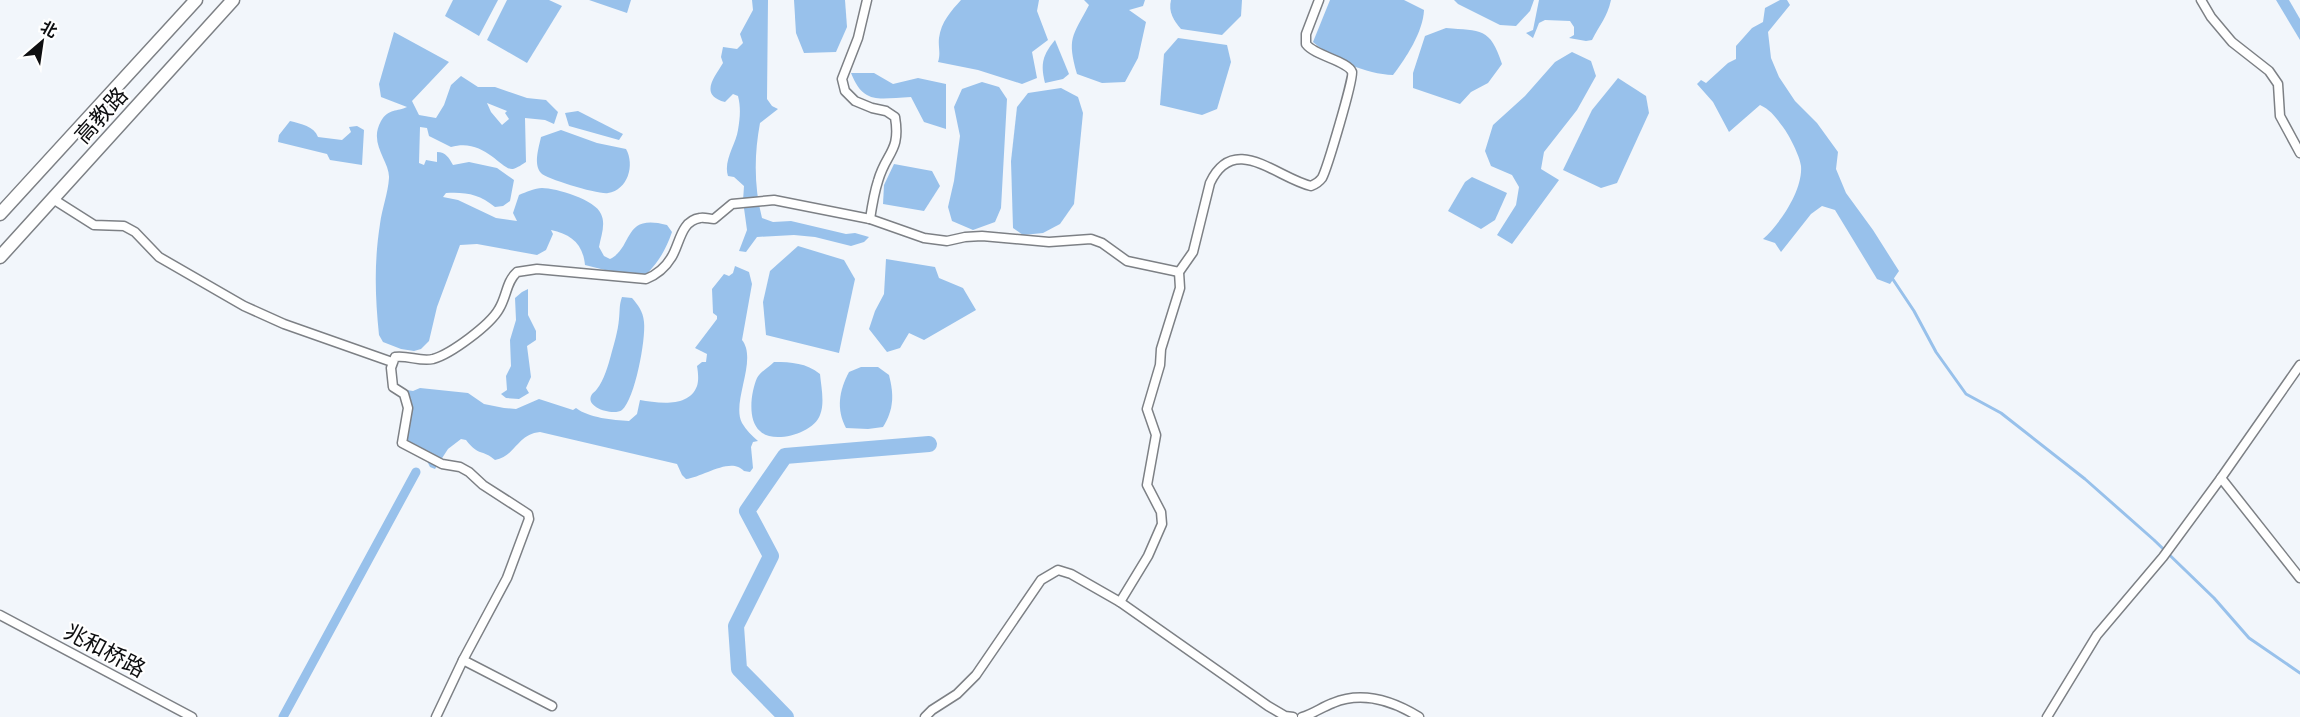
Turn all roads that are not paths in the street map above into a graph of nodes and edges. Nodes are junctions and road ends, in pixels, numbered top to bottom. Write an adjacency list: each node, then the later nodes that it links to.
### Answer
1 (196, 0): 8 (main road, 高教路)
2 (233, 0): 7 (main road, 高教路)
3 (867, 0): 9 (street)
4 (1319, 0): 11 (street)
5 (2201, 0): 6 (street)
6 (2300, 153)
7 (53, 199): 10 (main road, 高教路); 12 (street)
8 (0, 214)
9 (870, 219): 11 (street); 12 (street)
10 (0, 257)
11 (1179, 272): 16 (street)
12 (392, 362): 18 (street)
13 (2300, 365): 14 (street)
14 (2221, 478): 15 (street); 26 (street)
15 (2300, 578)
16 (1120, 602): 22 (street); 23 (street)
17 (0, 615): 20 (street, 兆和桥路)
18 (463, 660): 19 (street); 21 (street)
19 (552, 706)
20 (192, 717)
21 (436, 717)
22 (925, 717)
23 (1293, 717)
24 (1302, 717): 25 (street)
25 (1419, 717)
26 (2047, 717)

